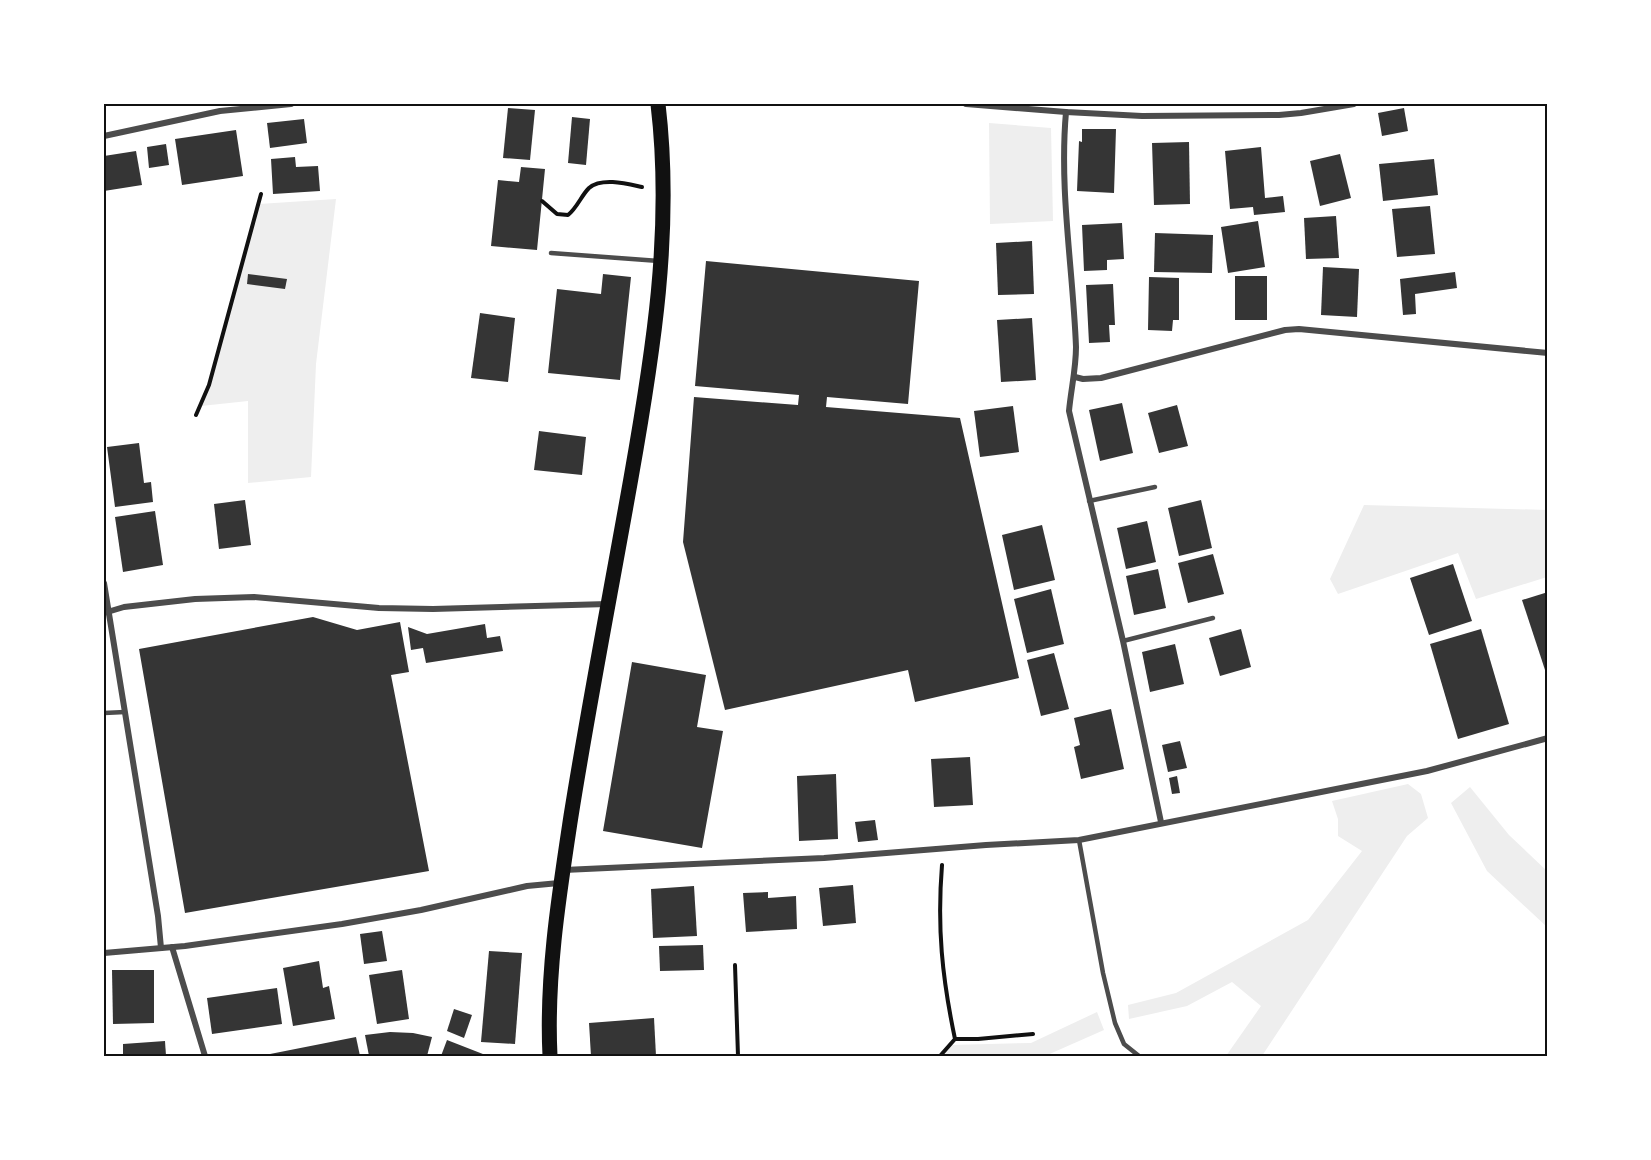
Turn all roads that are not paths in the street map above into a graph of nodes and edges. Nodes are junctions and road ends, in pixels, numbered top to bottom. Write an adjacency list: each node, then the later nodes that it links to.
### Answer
1 (291, 104): 8 (street)
2 (658, 104): 10 (main road)
3 (966, 104): 6 (street)
4 (1300, 104): 7 (street)
5 (1354, 104): 7 (street)
6 (1066, 112): 7 (street); 12 (street)
7 (1301, 113)
8 (104, 136)
9 (551, 253): 10 (lane)
10 (662, 261): 16 (main road)
11 (1548, 353): 12 (street)
12 (1075, 376): 14 (street)
13 (1155, 487): 14 (lane)
14 (1089, 501): 19 (street)
15 (104, 583): 17 (street)
16 (609, 604): 17 (street); 25 (main road)
17 (105, 612): 20 (street)
18 (1213, 618): 19 (lane)
19 (1123, 641): 23 (street)
20 (125, 711): 21 (lane); 27 (street)
21 (104, 713)
22 (1548, 738): 23 (street)
23 (1161, 822): 24 (street)
24 (1079, 840): 25 (street); 31 (lane)
25 (562, 876): 26 (street); 30 (main road)
26 (172, 947): 27 (street); 29 (street)
27 (161, 948): 28 (street)
28 (104, 953)
29 (206, 1056)
30 (550, 1056)
31 (1139, 1056)

